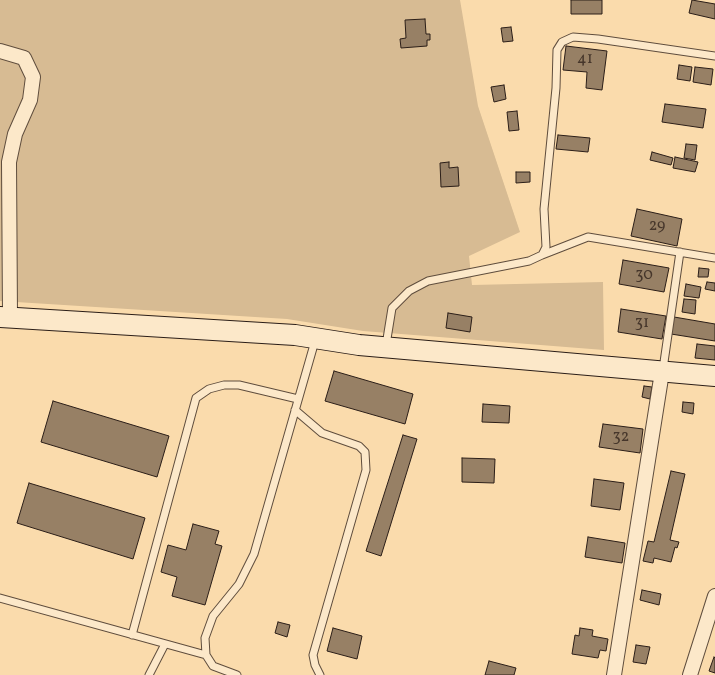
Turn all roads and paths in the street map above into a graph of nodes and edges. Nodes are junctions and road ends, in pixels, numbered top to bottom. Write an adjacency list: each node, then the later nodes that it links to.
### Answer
1 (0, 51): 6 (street)
2 (715, 56): 4 (lane)
3 (680, 252): 4 (lane); 5 (lane); 9 (lane)
4 (542, 255): 8 (lane)
5 (715, 258)
6 (5, 316): 7 (street)
7 (316, 338): 8 (street); 11 (lane)
8 (386, 347): 9 (street)
9 (662, 372): 10 (street); 21 (street)
10 (715, 376)
11 (298, 399): 12 (lane); 15 (lane)
12 (295, 410): 17 (lane); 20 (lane)
13 (715, 596): 22 (street)
14 (0, 598): 15 (lane)
15 (132, 634): 16 (lane)
16 (164, 644): 17 (lane); 18 (lane)
17 (206, 656): 19 (lane)
18 (149, 675)
19 (237, 675)
20 (320, 675)
21 (614, 675)
22 (690, 675)

